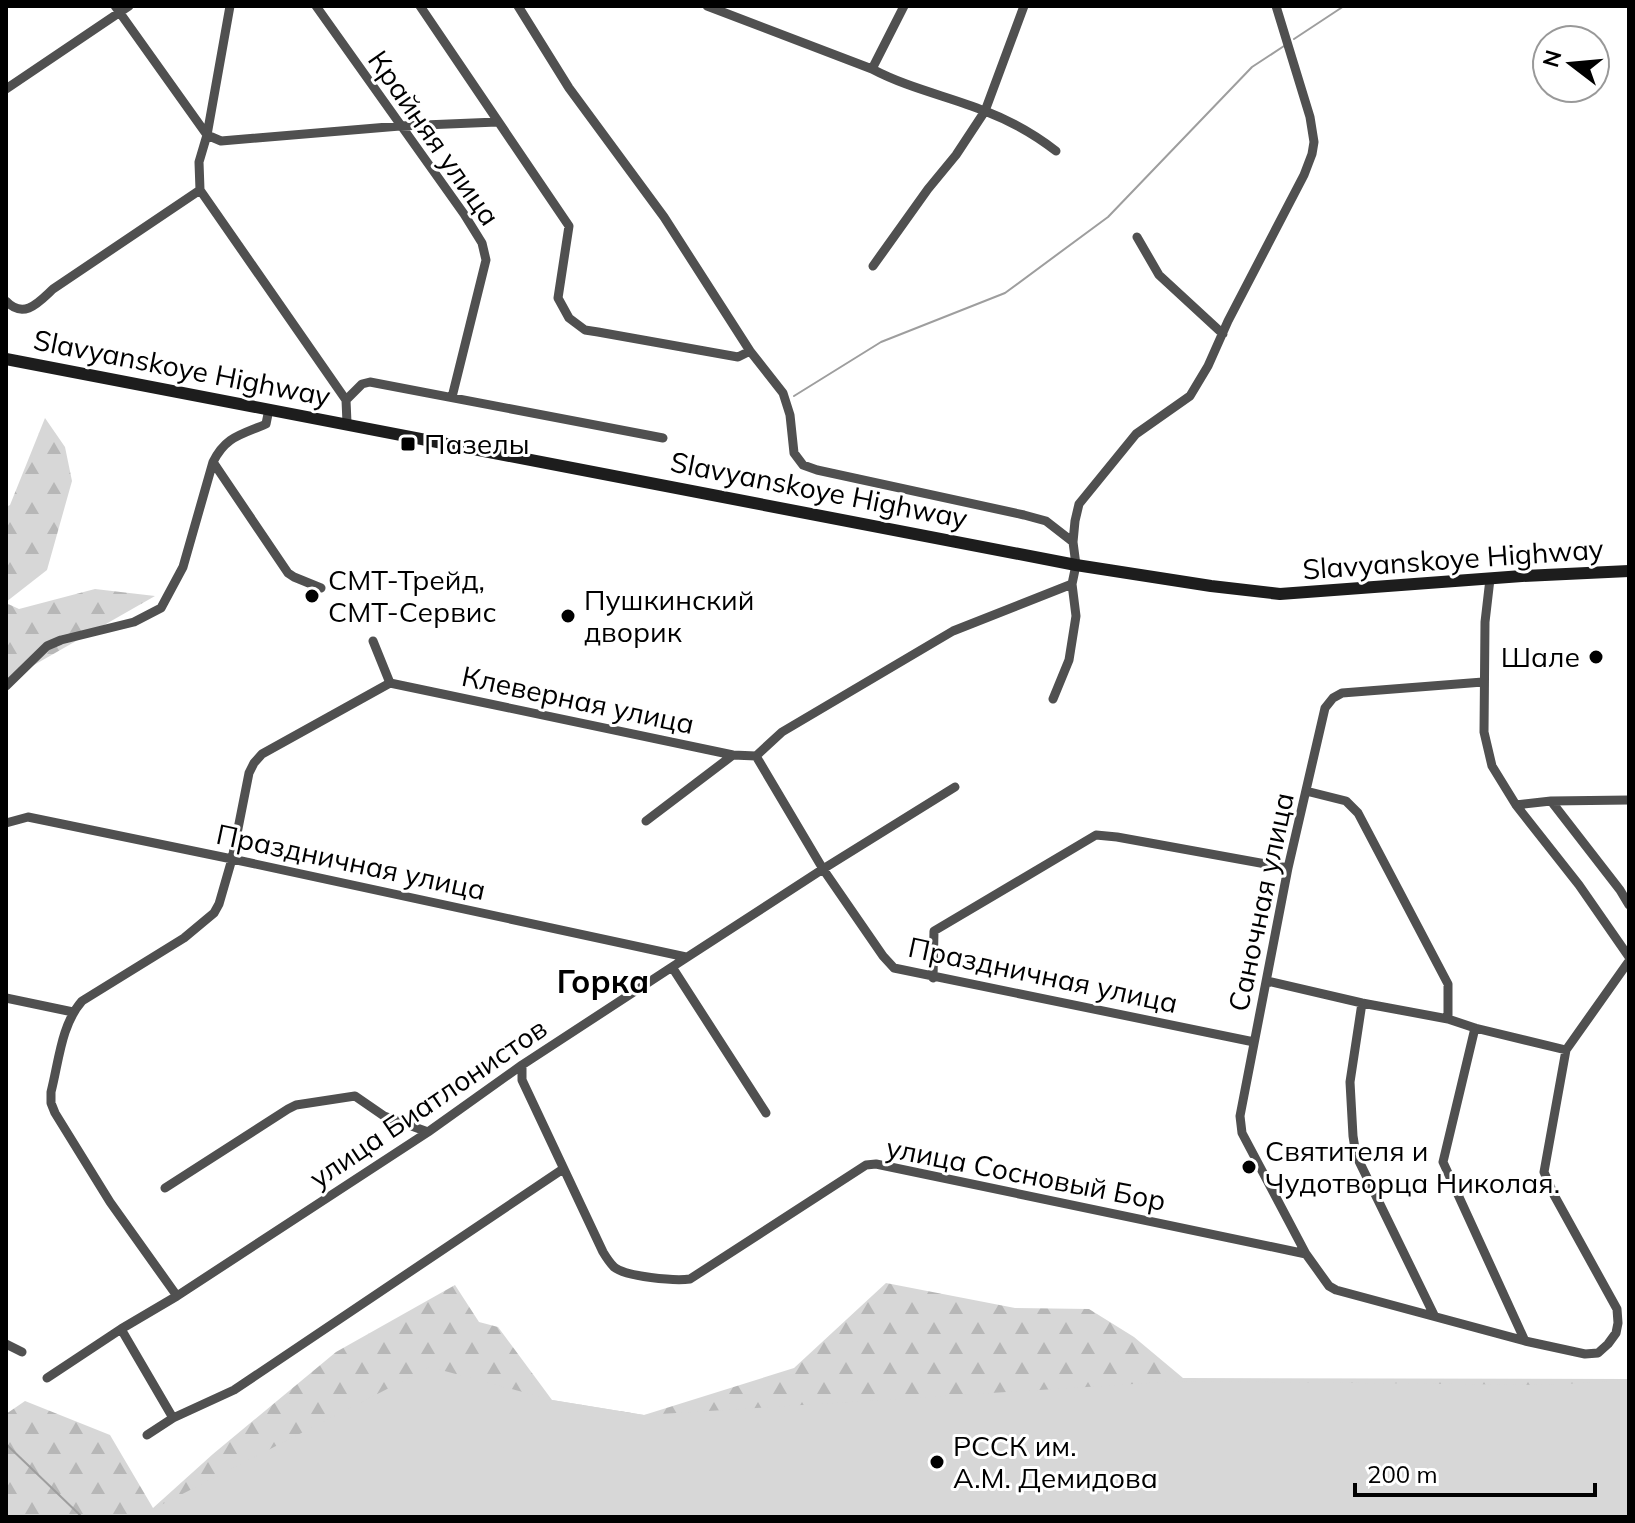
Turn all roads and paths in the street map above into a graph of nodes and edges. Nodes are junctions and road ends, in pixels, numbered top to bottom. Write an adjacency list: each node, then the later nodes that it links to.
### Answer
1 (129, 6): 10 (street)
2 (230, 6): 16 (street)
3 (316, 6): 15 (street, Крайняя улица)
4 (420, 6): 14 (street)
5 (518, 6): 23 (street)
6 (707, 6): 11 (street)
7 (904, 6): 11 (street)
8 (1024, 6): 13 (street)
9 (1276, 6): 22 (street)
10 (118, 9): 12 (street); 16 (street)
11 (872, 69): 13 (street)
12 (6, 89)
13 (985, 111): 17 (street); 20 (street)
14 (497, 122): 15 (street); 23 (street)
15 (400, 126): 16 (street); 25 (street, Крайняя улица)
16 (207, 135): 18 (street)
17 (1056, 151)
18 (200, 190): 21 (street); 26 (street)
19 (1137, 237): 22 (street)
20 (873, 266)
21 (9, 304)
22 (1223, 334): 31 (street)
23 (750, 351): 31 (street)
24 (6, 359): 27 (main road, Slavyanskoye Highway)
25 (452, 397): 26 (street); 29 (street)
26 (346, 400): 28 (street)
27 (269, 409): 28 (main road, Slavyanskoye Highway); 30 (street)
28 (347, 423): 32 (main road, Slavyanskoye Highway)
29 (663, 438)
30 (213, 462): 36 (street); 40 (street)
31 (1073, 542): 32 (street)
32 (1076, 565): 34 (main road, Slavyanskoye Highway); 35 (street)
33 (1629, 571): 34 (main road, Slavyanskoye Highway)
34 (1490, 579): 38 (street)
35 (1072, 584): 41 (street); 43 (street)
36 (321, 588)
37 (373, 641): 39 (street)
38 (1483, 682): 45 (street, Саночная улица); 48 (street)
39 (390, 683): 42 (street, Клеверная улица); 51 (street)
40 (6, 686)
41 (1053, 699)
42 (733, 755): 43 (street, Клеверная улица); 49 (street)
43 (756, 756): 53 (street, Праздничная улица)
44 (955, 787): 53 (street, улица Биатлонистов)
45 (1306, 791): 52 (street, Саночная улица); 64 (street)
46 (1629, 800): 47 (street)
47 (1551, 801): 48 (street); 54 (street)
48 (1516, 805): 57 (street)
49 (646, 821)
50 (6, 823): 51 (street, Праздничная улица)
51 (232, 859): 56 (street, Праздничная улица); 63 (street)
52 (1288, 868): 59 (street); 60 (street, Саночная улица)
53 (823, 869): 56 (street, улица Биатлонистов); 59 (street, Праздничная улица)
54 (1624, 890): 55 (street)
55 (1629, 905)
56 (686, 957): 58 (street, улица Биатлонистов)
57 (1629, 959): 67 (street)
58 (672, 967): 68 (street, улица Биатлонистов); 69 (street)
59 (933, 978): 66 (street, Праздничная улица)
60 (1267, 981): 62 (street); 66 (street, Саночная улица)
61 (6, 998): 63 (street)
62 (1362, 1003): 64 (street); 75 (street)
63 (73, 1012): 74 (street)
64 (1448, 1019): 65 (street)
65 (1475, 1028): 67 (street); 77 (street)
66 (1254, 1042): 73 (street, Саночная улица)
67 (1566, 1050): 77 (street)
68 (522, 1065): 70 (street, улица Биатлонистов); 71 (street, улица Сосновый Бор)
69 (766, 1113)
70 (428, 1132): 72 (street); 74 (street, улица Биатлонистов)
71 (563, 1169): 73 (street, улица Сосновый Бор); 81 (street)
72 (165, 1188)
73 (1306, 1254): 75 (street)
74 (177, 1296): 76 (street, улица Биатлонистов)
75 (1434, 1315): 77 (street)
76 (121, 1329): 80 (street, улица Биатлонистов); 81 (street)
77 (1525, 1341)
78 (6, 1344): 79 (street)
79 (22, 1352)
80 (47, 1378)
81 (173, 1418): 82 (street)
82 (147, 1435)

